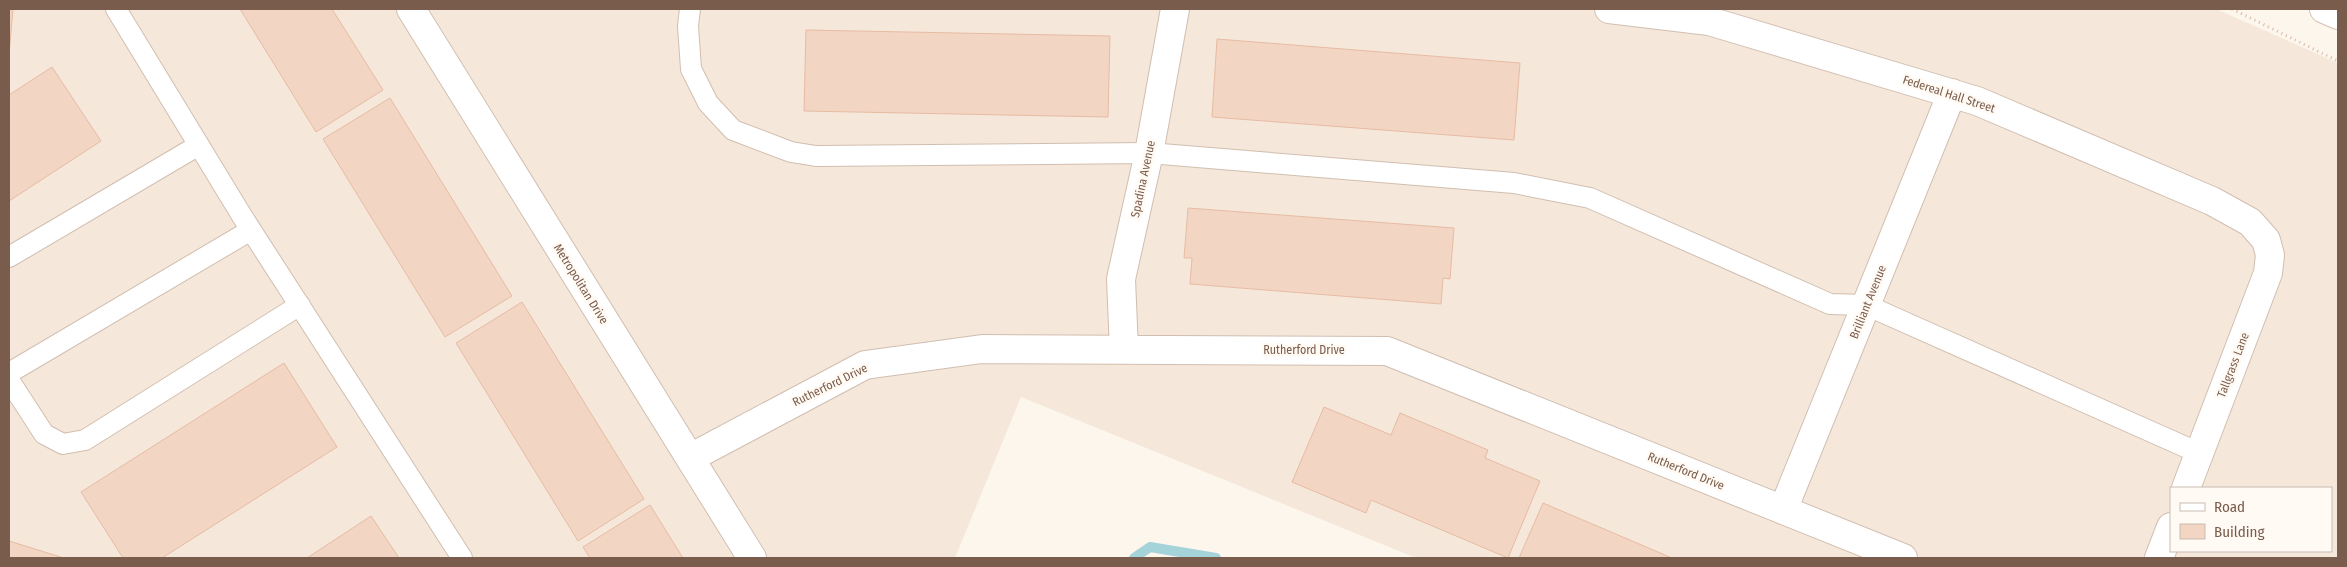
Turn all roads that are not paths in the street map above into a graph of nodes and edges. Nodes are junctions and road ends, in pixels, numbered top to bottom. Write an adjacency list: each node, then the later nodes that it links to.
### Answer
1 (116, 9): 9 (lane)
2 (690, 9): 10 (lane)
3 (1176, 9): 10 (street, Spadina Avenue)
4 (2324, 9): 7 (street)
5 (416, 10): 20 (street, Metropolitan Drive)
6 (1625, 10): 8 (street, Federeal Hall Street)
7 (2338, 15)
8 (1952, 93): 12 (street, Federeal Hall Street); 15 (street, Brilliant Avenue)
9 (199, 146): 11 (lane); 13 (lane)
10 (1149, 153): 15 (lane); 16 (street, Spadina Avenue)
11 (251, 230): 14 (lane); 17 (lane)
12 (2266, 240): 19 (street, Tallgrass Lane)
13 (9, 257)
14 (300, 305): 18 (lane); 24 (lane)
15 (1866, 305): 19 (lane); 22 (street, Brilliant Avenue)
16 (1124, 350): 20 (street, Rutherford Drive); 22 (street, Rutherford Drive)
17 (9, 373)
18 (9, 380)
19 (2199, 453): 21 (street, Tallgrass Lane)
20 (690, 458): 25 (street, Metropolitan Drive)
21 (2186, 487)
22 (1783, 510): 26 (street, Rutherford Drive)
23 (2170, 530): 27 (street)
24 (462, 558)
25 (752, 558)
26 (1903, 558)
27 (2159, 558)

